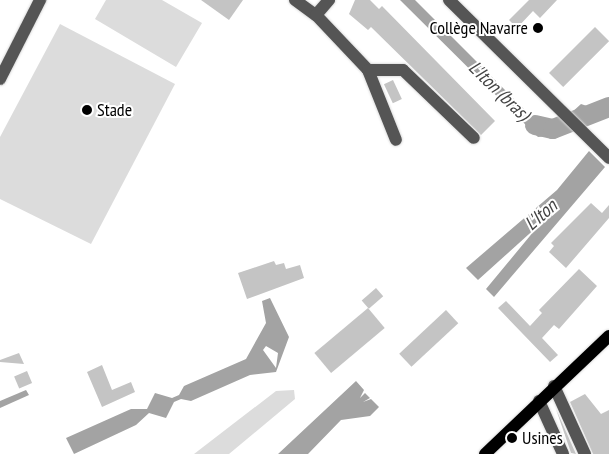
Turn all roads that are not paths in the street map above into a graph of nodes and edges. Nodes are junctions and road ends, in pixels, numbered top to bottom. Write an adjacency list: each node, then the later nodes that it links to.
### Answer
1 (40, 0): 7 (street)
2 (295, 0): 5 (street)
3 (329, 0): 5 (street)
4 (449, 0): 10 (street)
5 (316, 15): 6 (street)
6 (368, 70): 8 (street); 9 (street)
7 (0, 79)
8 (474, 138)
9 (396, 140)
10 (609, 158)
11 (609, 336): 12 (main road)
12 (554, 386): 13 (main road); 16 (street)
13 (539, 401): 14 (main road); 15 (street)
14 (485, 454)
15 (563, 454)
16 (585, 454)

